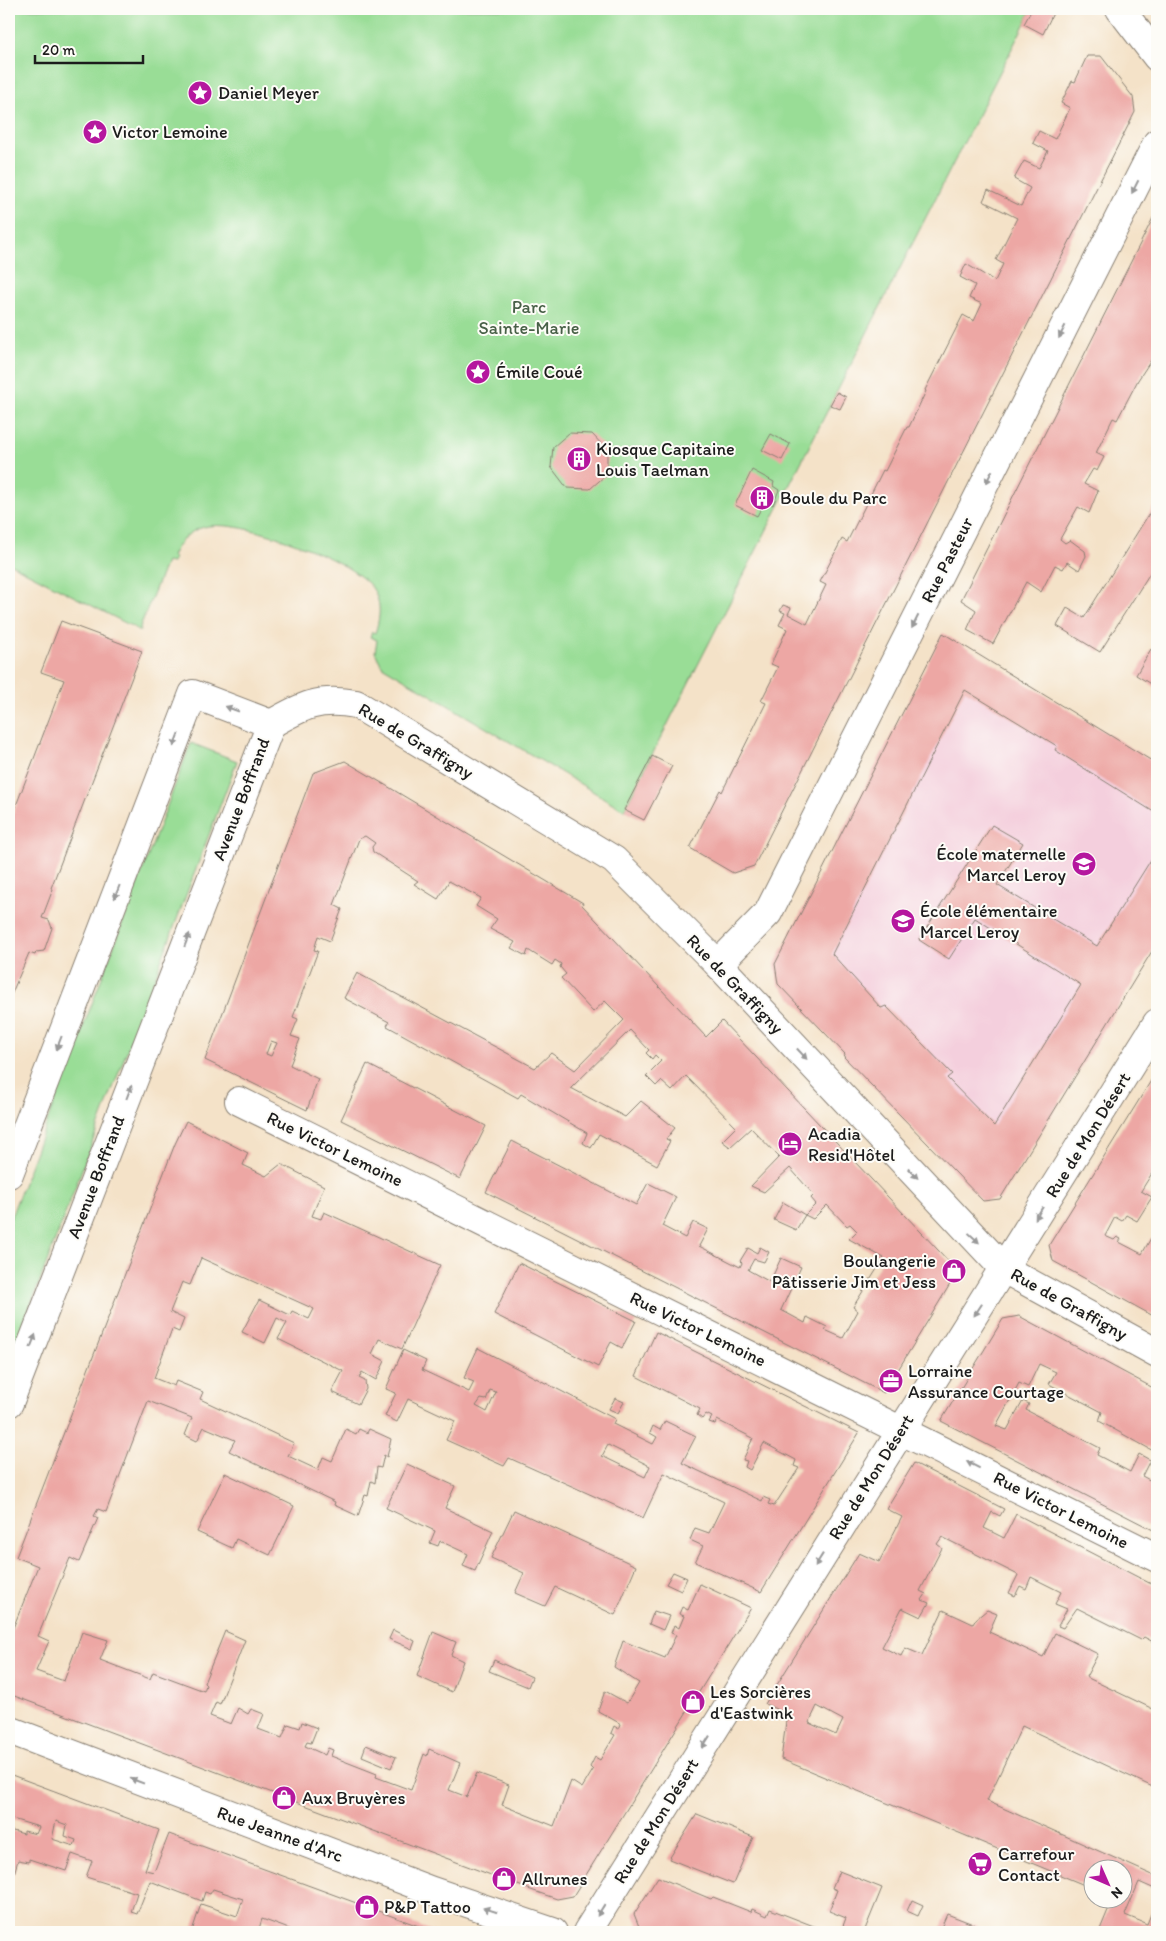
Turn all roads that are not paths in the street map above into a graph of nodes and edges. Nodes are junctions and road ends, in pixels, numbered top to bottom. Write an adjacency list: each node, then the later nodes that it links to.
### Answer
1 (1120, 9): 2 (street)
2 (1157, 57)
3 (1157, 143): 5 (street, Rue Pasteur, one-way to 5)
4 (271, 724): 5 (street, Rue de Graffigny); 8 (street, Avenue Boffrand, one-way to 8); 11 (street, Avenue Boffrand, one-way to 4)
5 (718, 964): 9 (street, Rue de Graffigny, one-way to 9)
6 (1157, 1024): 9 (street, Rue de Mon Désert, one-way to 9)
7 (238, 1101): 12 (street, Rue Victor Lemoine)
8 (9, 1174)
9 (1004, 1269): 10 (street, Rue de Graffigny); 12 (street, Rue de Mon Désert, one-way to 12)
10 (1157, 1353)
11 (9, 1403)
12 (901, 1429): 13 (street, Rue Victor Lemoine, one-way to 12); 16 (street, Rue de Mon Désert, one-way to 16)
13 (1157, 1558)
14 (9, 1730): 15 (street, Rue Jeanne d'Arc, one-way to 14)
15 (552, 1932)
16 (587, 1932)

